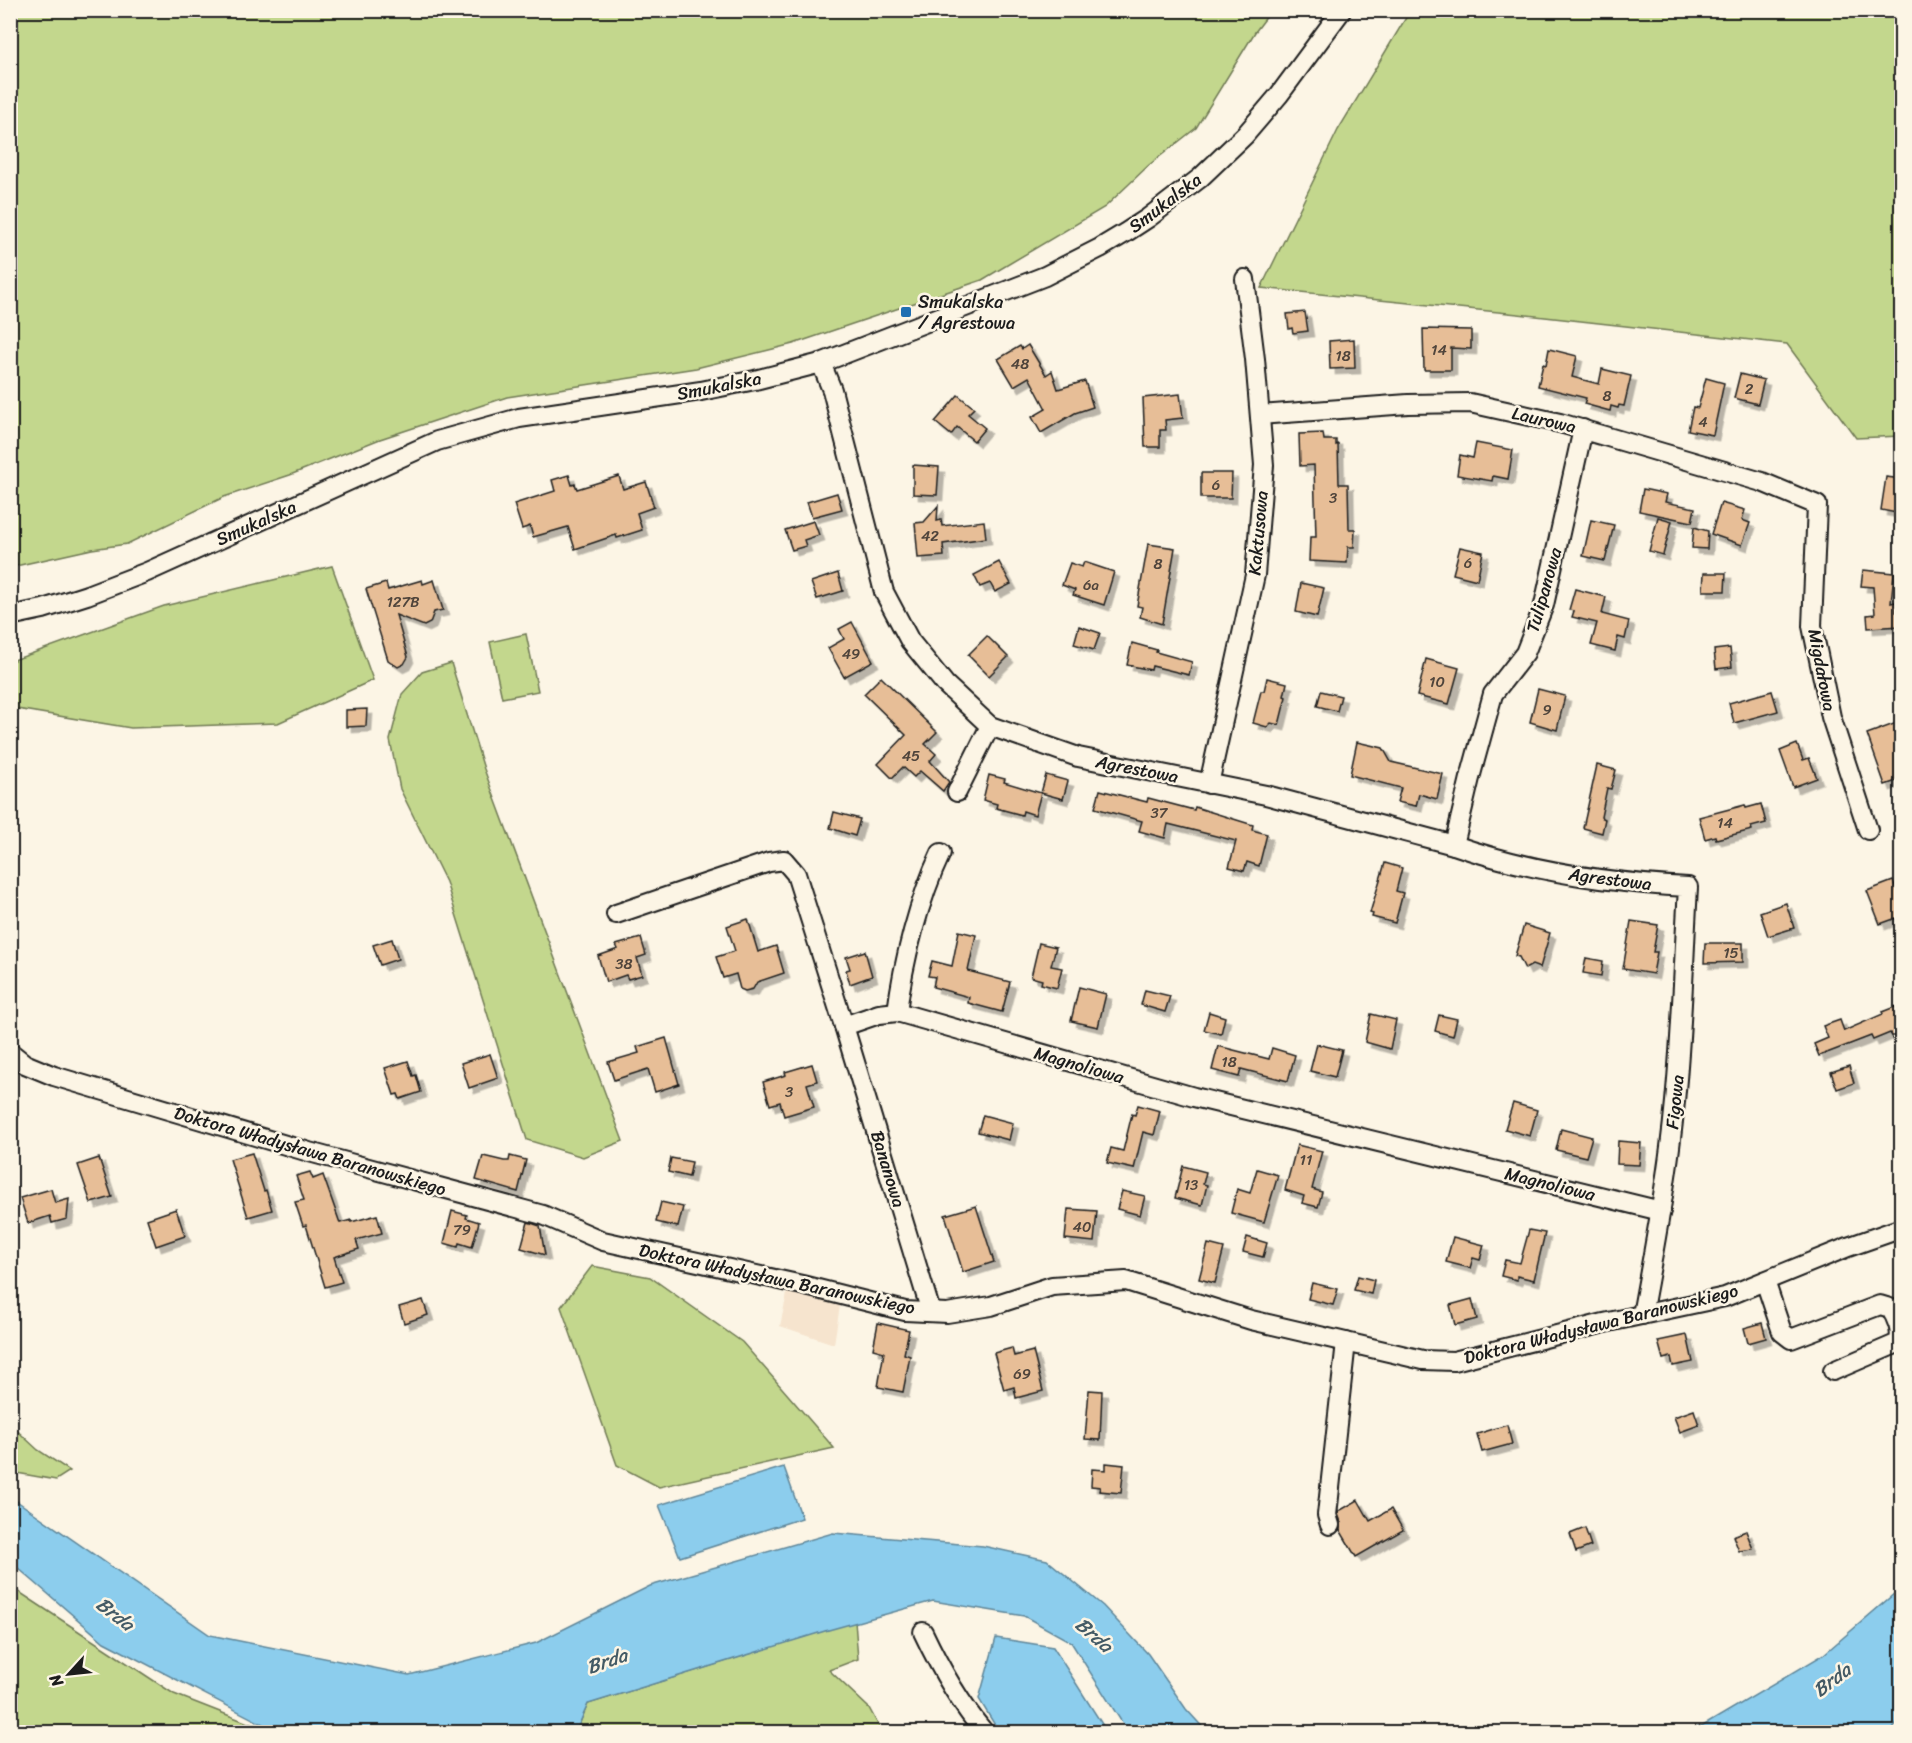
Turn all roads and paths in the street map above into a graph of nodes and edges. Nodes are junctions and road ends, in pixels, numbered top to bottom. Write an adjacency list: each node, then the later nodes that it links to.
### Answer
1 (1342, 10): 3 (street, Smukalska)
2 (1245, 279): 4 (street, Kaktusowa)
3 (820, 363): 7 (street, Smukalska); 8 (street, Agrestowa)
4 (1260, 415): 5 (street, Laurowa); 9 (street, Kaktusowa)
5 (1583, 429): 6 (street, Laurowa); 12 (street, Tulipanowa)
6 (1817, 505): 11 (street, Migdałowa)
7 (10, 616)
8 (990, 726): 9 (street, Agrestowa); 10 (street)
9 (1209, 784): 12 (street, Agrestowa)
10 (957, 792)
11 (1868, 830)
12 (1454, 845): 14 (street, Agrestowa)
13 (941, 854): 16 (street)
14 (1688, 887): 19 (street, Figowa)
15 (616, 914): 17 (street)
16 (897, 1012): 17 (street, Magnoliowa); 19 (street, Magnoliowa)
17 (844, 1026): 22 (street, Bananowa)
18 (10, 1052): 22 (street, Doktora Władysława Baranowskiego)
19 (1661, 1211): 23 (street, Figowa)
20 (1902, 1228): 21 (street, Doktora Władysława Baranowskiego)
21 (1765, 1281): 23 (street, Doktora Władysława Baranowskiego); 25 (street)
22 (931, 1312): 24 (street, Doktora Władysława Baranowskiego)
23 (1642, 1315): 24 (street, Doktora Władysława Baranowskiego)
24 (1346, 1342): 26 (street)
25 (1833, 1371)
26 (1330, 1525)
27 (923, 1632): 28 (street)
28 (984, 1732)

